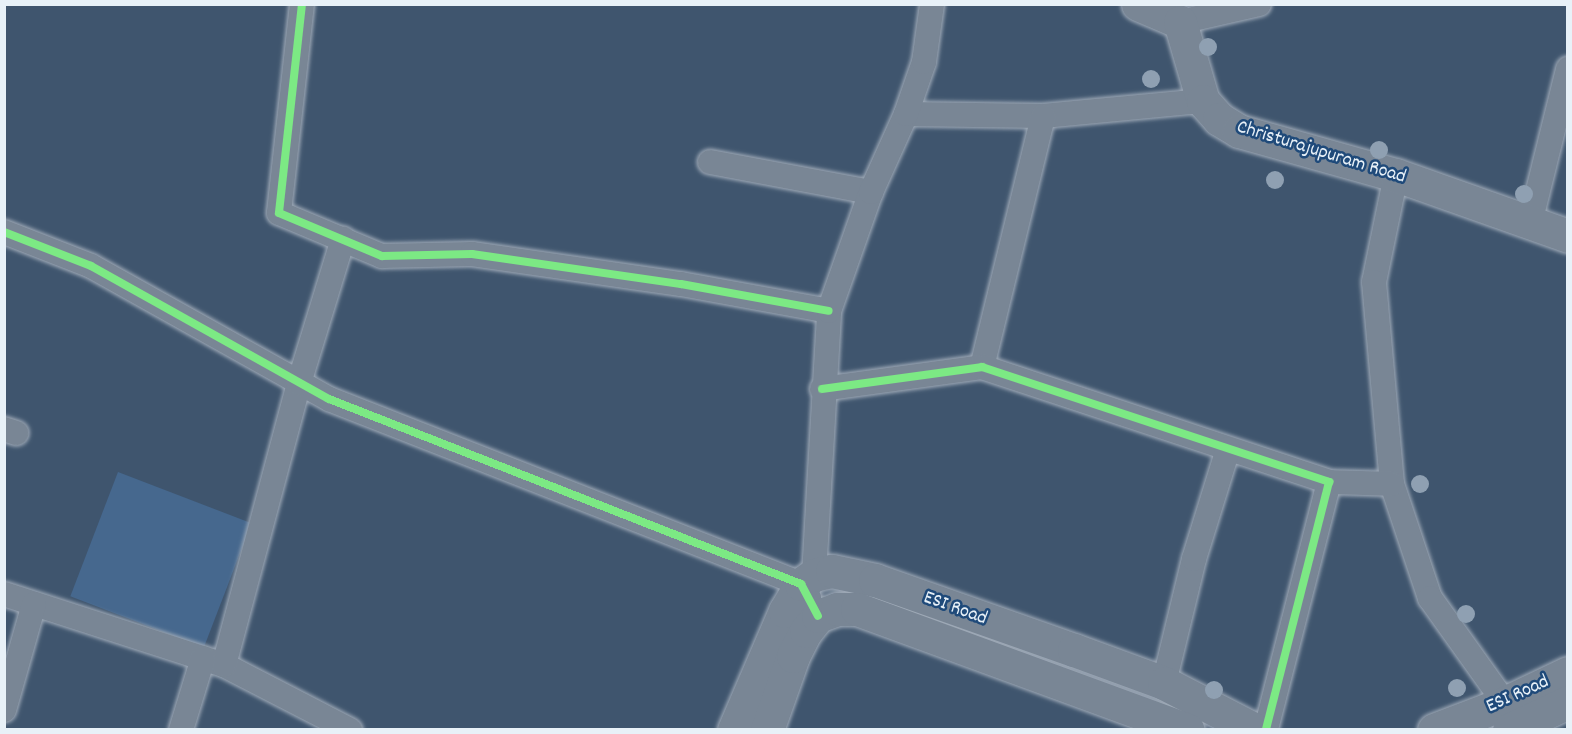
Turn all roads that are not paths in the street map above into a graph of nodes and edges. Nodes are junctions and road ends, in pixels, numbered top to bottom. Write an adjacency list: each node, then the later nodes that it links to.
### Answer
1 (302, 4): 16 (street)
2 (932, 4): 8 (street)
3 (1138, 4): 5 (street)
4 (1259, 4): 5 (street)
5 (1180, 22): 7 (street, Christurajupuram Road)
6 (1568, 69): 13 (street)
7 (1203, 101): 9 (street); 11 (street, Christurajupuram Road)
8 (906, 114): 9 (street); 12 (street)
9 (1043, 116): 18 (street)
10 (710, 162): 12 (street)
11 (1396, 175): 13 (street, Christurajupuram Road); 23 (street)
12 (871, 192): 17 (street)
13 (1530, 223): 15 (street, Christurajupuram Road)
14 (4, 232): 19 (street)
15 (1568, 236)
16 (343, 239): 17 (street); 19 (street)
17 (830, 310): 20 (street)
18 (982, 367): 20 (street); 21 (street)
19 (299, 382): 24 (street); 28 (street)
20 (822, 389): 24 (street)
21 (1228, 449): 22 (street); 30 (street)
22 (1329, 482): 23 (street); 40 (street)
23 (1392, 484): 33 (street)
24 (808, 579): 27 (street); 30 (street, ESI Road); 36 (street)
25 (4, 594): 26 (street)
26 (34, 604): 28 (street); 32 (street)
27 (818, 616): 37 (street); 38 (street, ESI Road)
28 (213, 662): 34 (street); 35 (street)
29 (1568, 673): 33 (street, ESI Road)
30 (1164, 683): 39 (street, ESI Road)
31 (1568, 702): 33 (street, ESI Road)
32 (4, 710)
33 (1507, 716): 41 (street, ESI Road)
34 (181, 729)
35 (350, 729)
36 (734, 729)
37 (767, 729)
38 (1188, 729)
39 (1256, 729)
40 (1266, 729)
41 (1434, 729)

